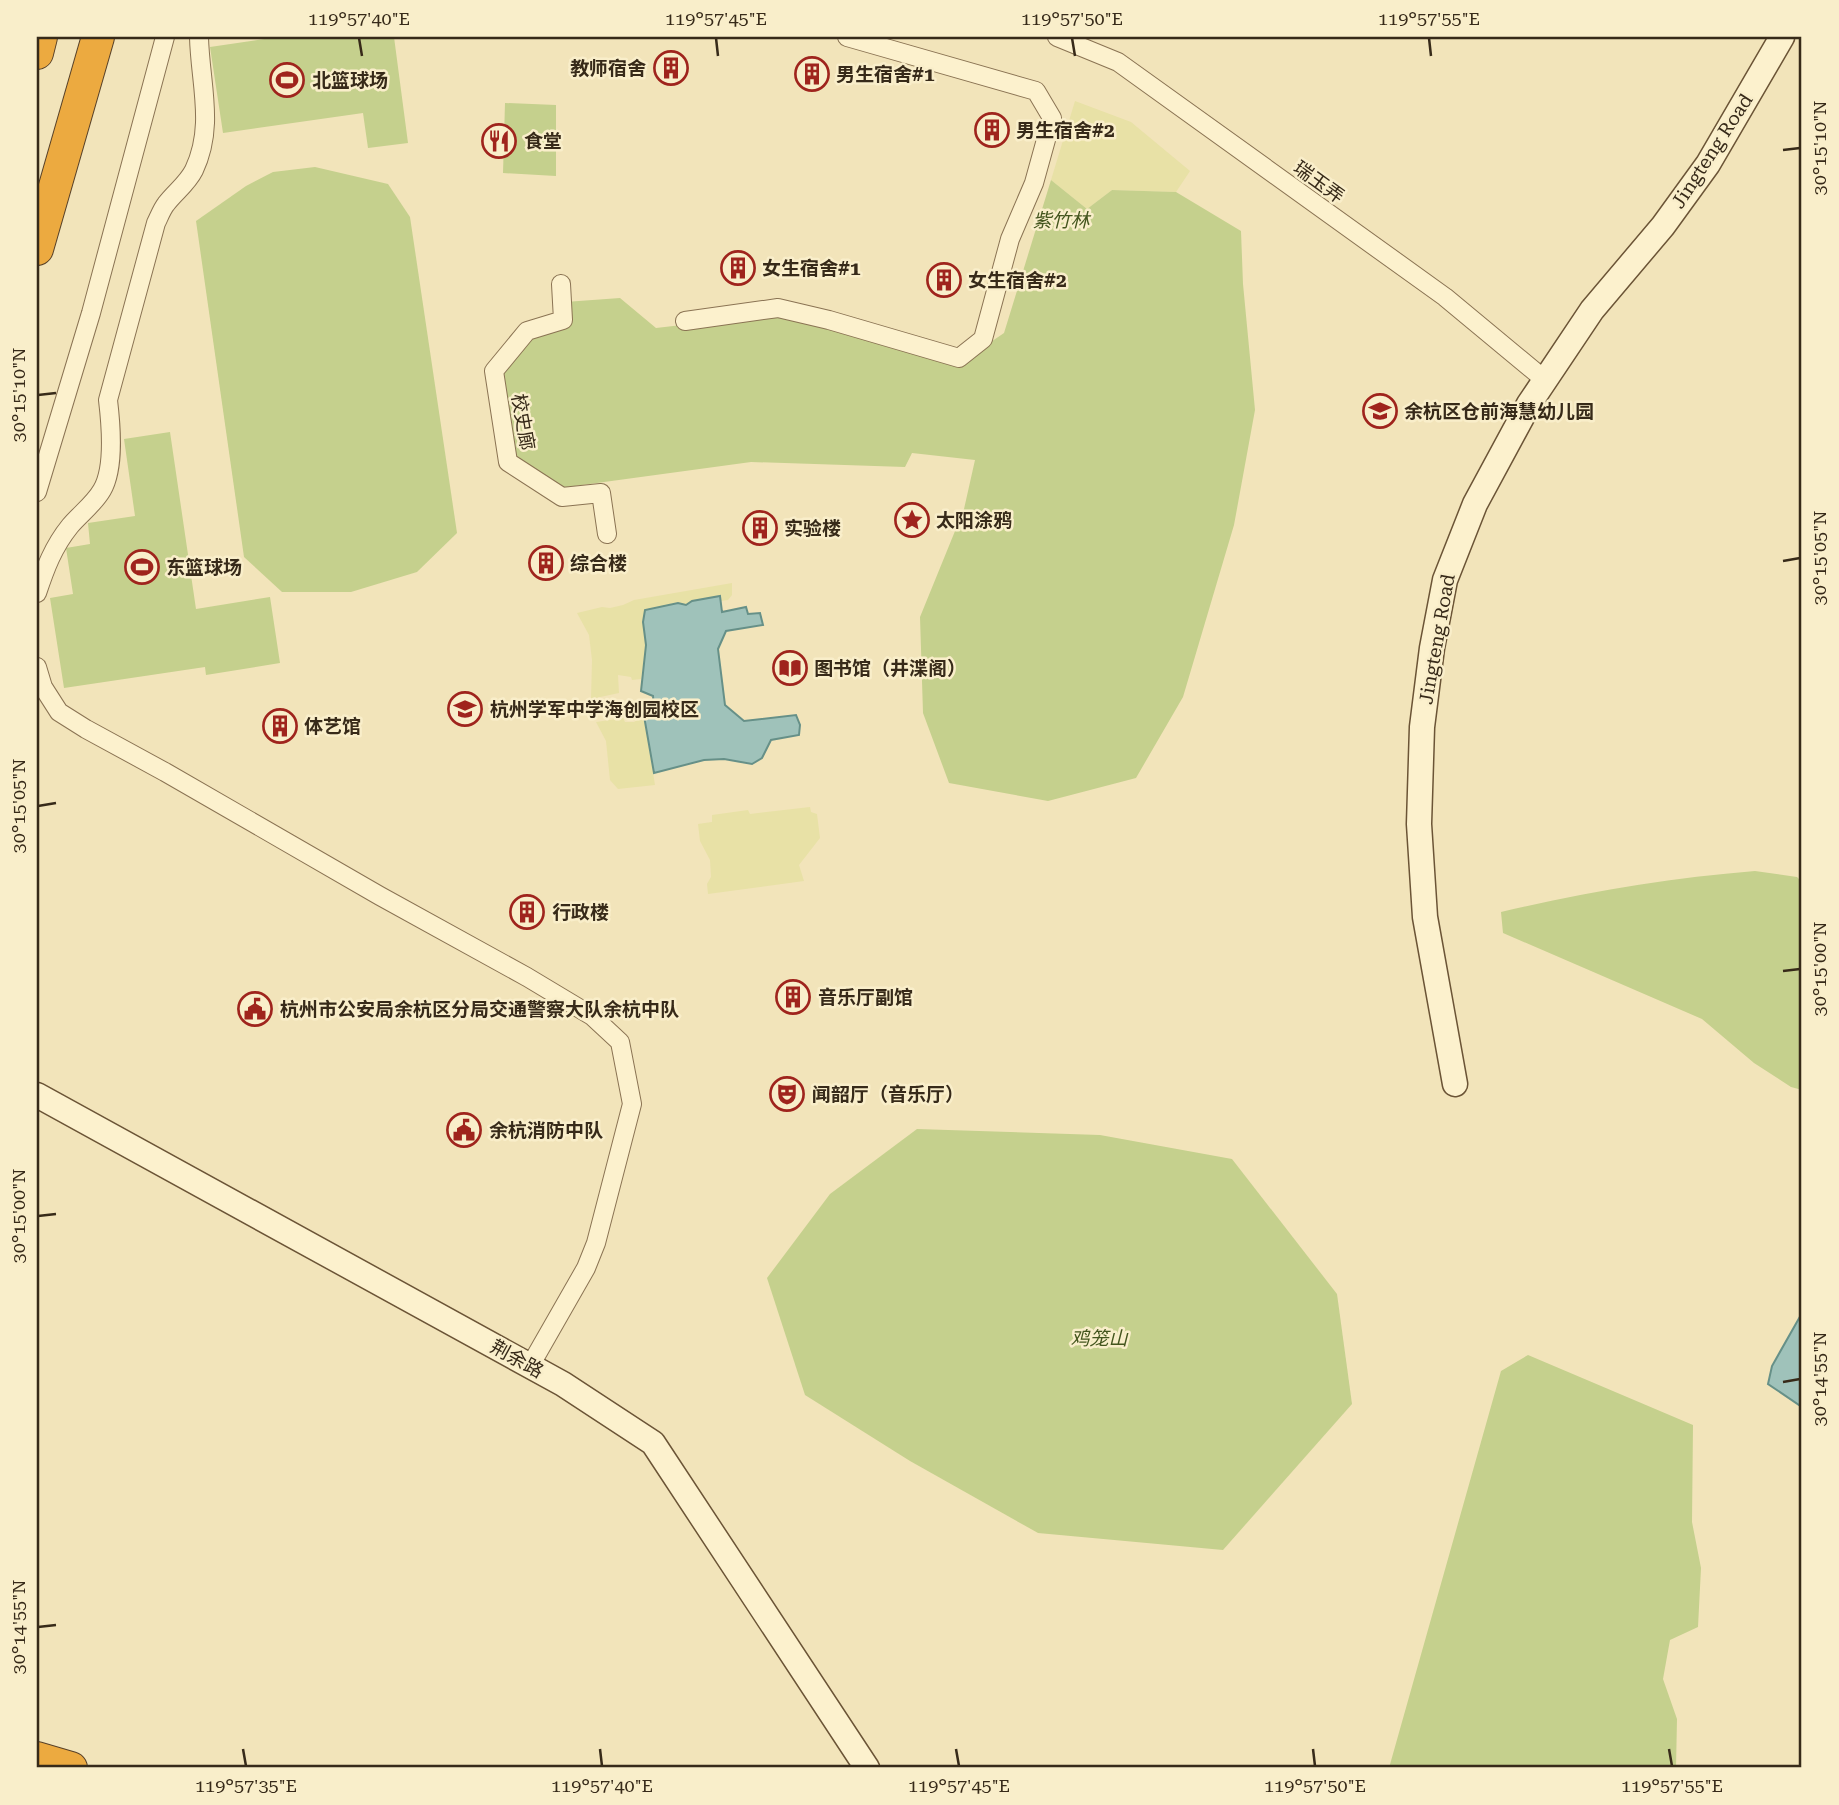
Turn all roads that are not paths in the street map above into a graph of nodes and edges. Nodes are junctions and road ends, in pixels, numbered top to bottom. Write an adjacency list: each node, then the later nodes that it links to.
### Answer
1 (41, 37): 8 (highway)
2 (98, 37): 9 (highway)
3 (165, 37): 13 (street)
4 (199, 37): 15 (street)
5 (847, 37): 11 (street)
6 (1057, 37): 12 (street, 瑞玉弄)
7 (1782, 37): 12 (street, Jingteng Road)
8 (37, 53)
9 (37, 248)
10 (561, 284): 14 (street, 校史廊)
11 (685, 321)
12 (1545, 380): 17 (street, Jingteng Road)
13 (37, 492)
14 (607, 534)
15 (37, 593)
16 (37, 667): 19 (street)
17 (1455, 1084)
18 (37, 1094): 19 (street, 荆余路)
19 (530, 1366): 22 (street, 荆余路)
20 (37, 1758): 21 (highway)
21 (71, 1768)
22 (867, 1768)

